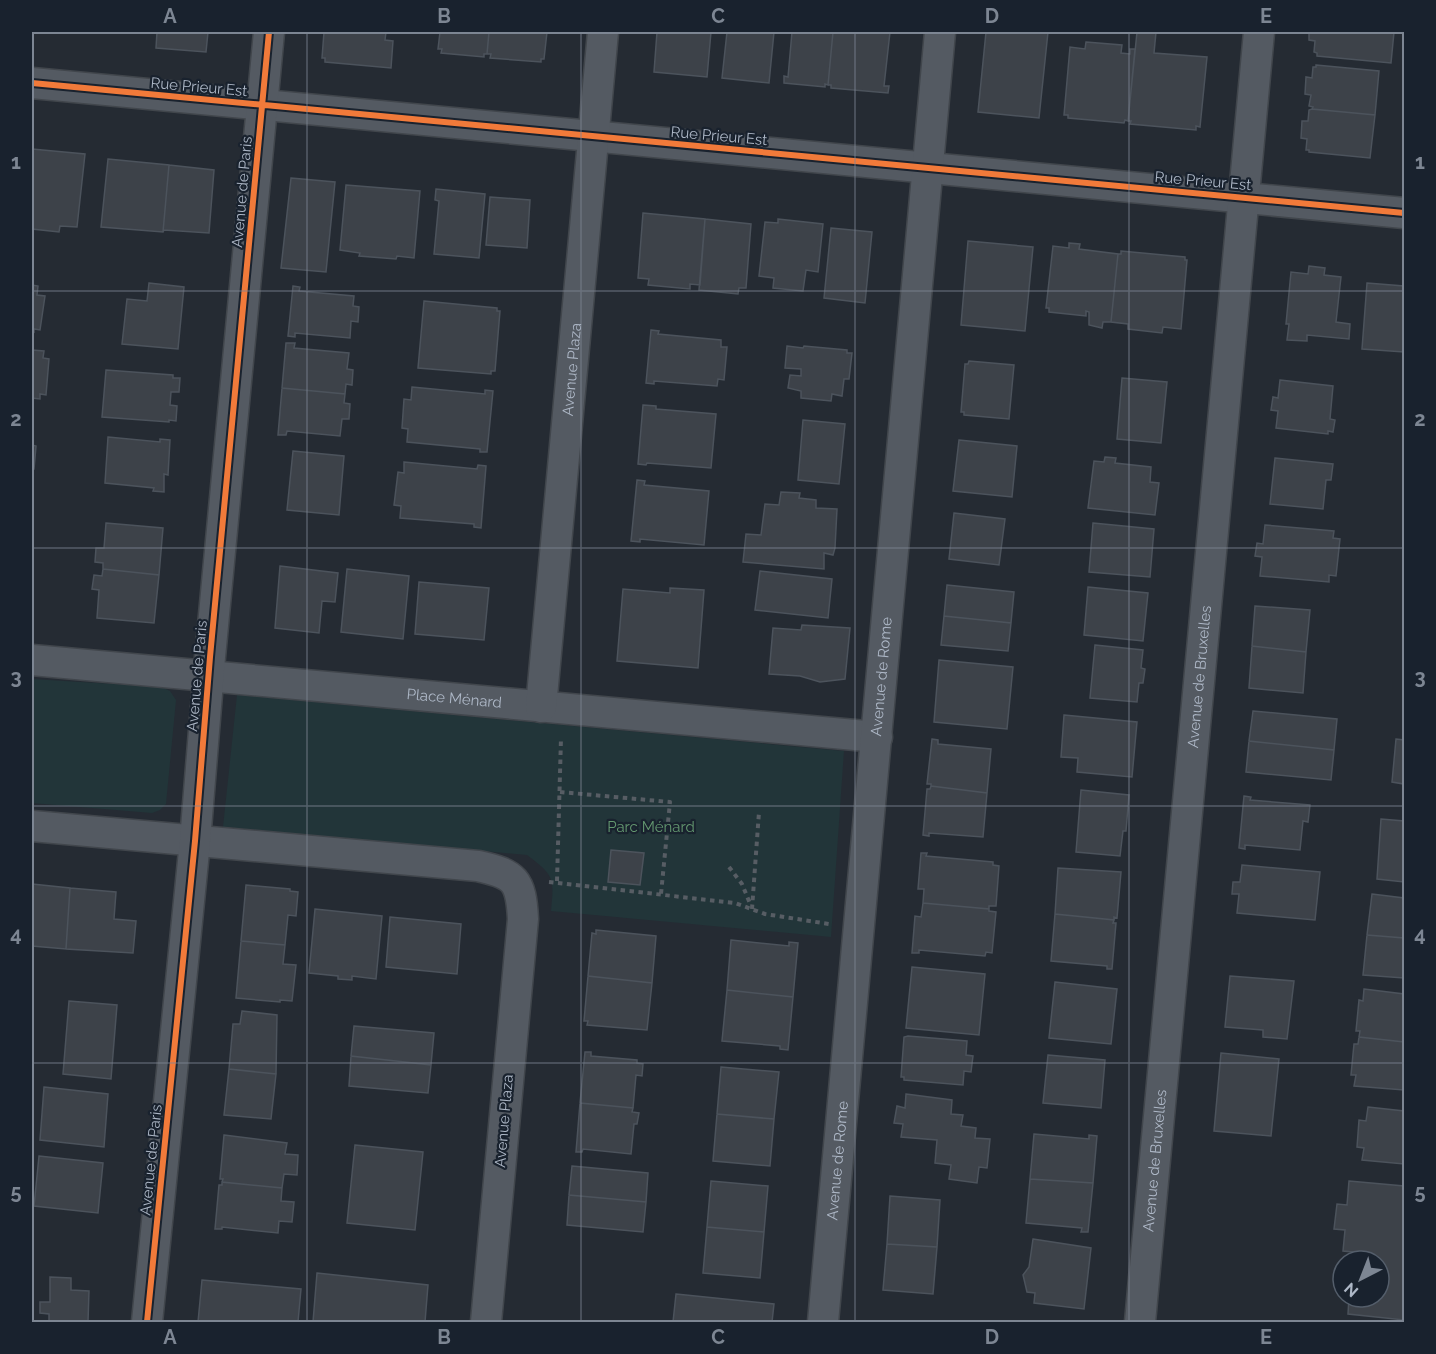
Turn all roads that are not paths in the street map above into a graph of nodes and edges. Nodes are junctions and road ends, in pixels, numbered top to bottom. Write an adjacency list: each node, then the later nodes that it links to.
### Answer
1 (269, 32): 6 (street, Avenue de Paris)
2 (603, 32): 7 (street, Avenue Plaza)
3 (940, 32): 8 (street, Avenue de Rome)
4 (1259, 32): 9 (street, Avenue de Bruxelles)
5 (32, 83): 6 (street, Rue Prieur Est)
6 (263, 105): 7 (street, Rue Prieur Est); 12 (street, Avenue de Paris)
7 (593, 136): 8 (street, Rue Prieur Est); 13 (street, Avenue Plaza)
8 (927, 167): 9 (street, Rue Prieur Est); 14 (street, Avenue de Rome)
9 (1244, 196): 10 (street, Rue Prieur Est); 20 (street, Avenue de Bruxelles)
10 (1404, 213)
11 (32, 660): 12 (street, Place Ménard)
12 (208, 676): 13 (street, Place Ménard); 16 (street, Avenue de Paris)
13 (552, 708): 14 (street, Place Ménard)
14 (877, 737): 19 (street, Avenue de Rome)
15 (32, 826): 16 (street)
16 (195, 841): 17 (street, Avenue de Paris); 18 (street, Avenue Plaza)
17 (147, 1323)
18 (486, 1323)
19 (822, 1323)
20 (1140, 1323)

